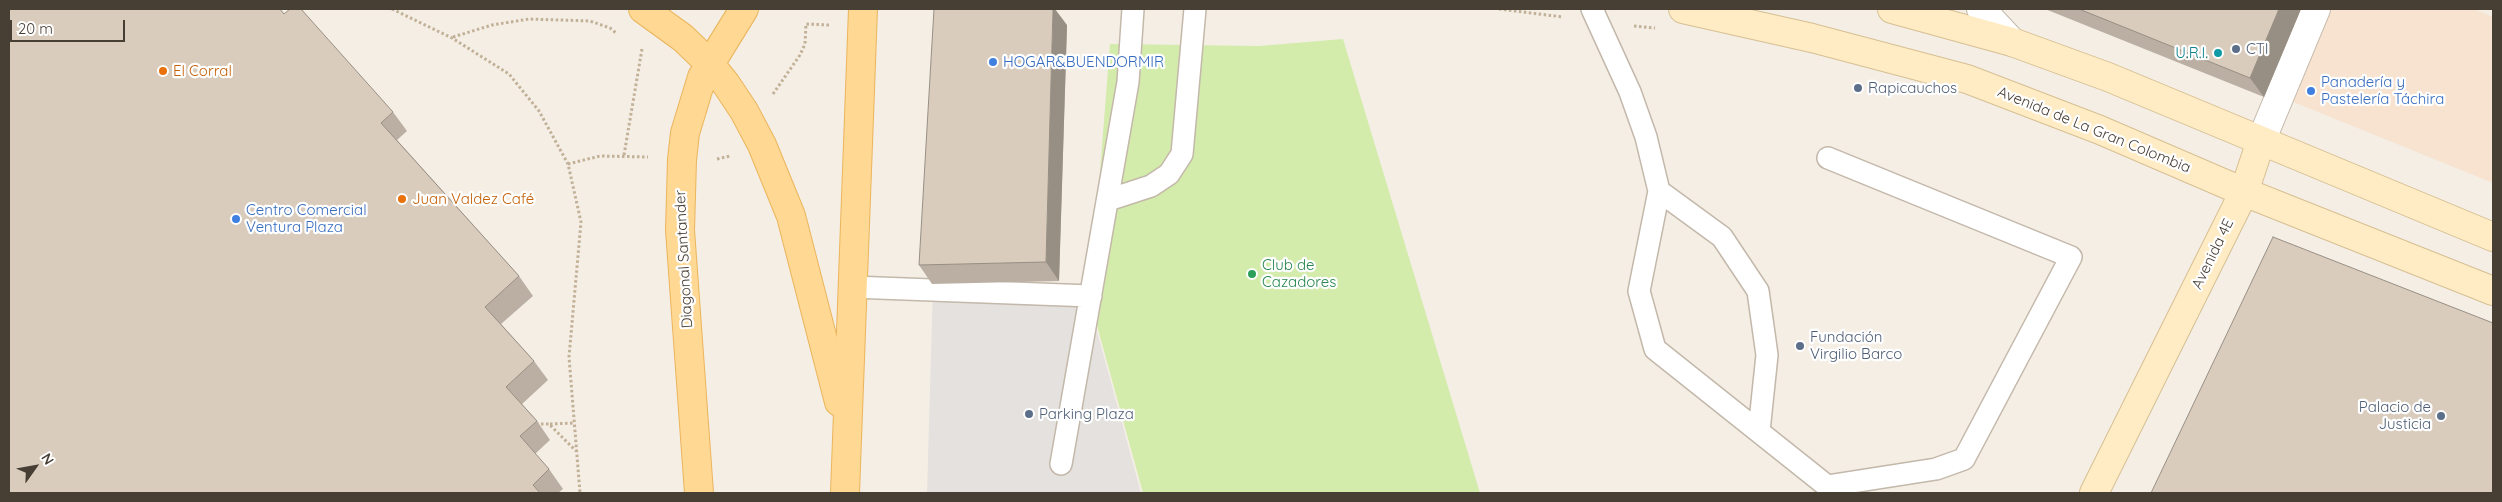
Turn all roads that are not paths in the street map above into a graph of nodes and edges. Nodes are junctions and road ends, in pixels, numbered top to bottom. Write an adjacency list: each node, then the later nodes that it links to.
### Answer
1 (744, 9): 12 (main road, Diagonal Santander)
2 (863, 9): 19 (main road)
3 (1133, 9): 17 (lane)
4 (1195, 9): 17 (lane)
5 (1683, 9): 16 (street, Avenida de La Gran Colombia)
6 (1892, 9): 11 (street)
7 (1981, 9): 11 (street)
8 (2316, 9): 13 (street, Avenida 4E)
9 (647, 11): 12 (main road)
10 (1595, 15): 15 (lane)
11 (2012, 42): 13 (street)
12 (708, 64): 23 (main road); 25 (main road, Diagonal Santander)
13 (2261, 141): 16 (street, Avenida 4E); 18 (street)
14 (1828, 158): 22 (lane)
15 (1659, 191): 22 (lane); 22 (lane)
16 (2244, 192): 20 (street, Avenida de La Gran Colombia); 27 (street, Avenida 4E)
17 (1108, 200): 21 (lane)
18 (2493, 237)
19 (852, 287): 21 (lane); 23 (main road)
20 (2493, 291)
21 (1091, 296): 24 (lane)
22 (1758, 431)
23 (846, 432): 26 (main road)
24 (1061, 464)
25 (699, 493)
26 (846, 493)
27 (2094, 493)

